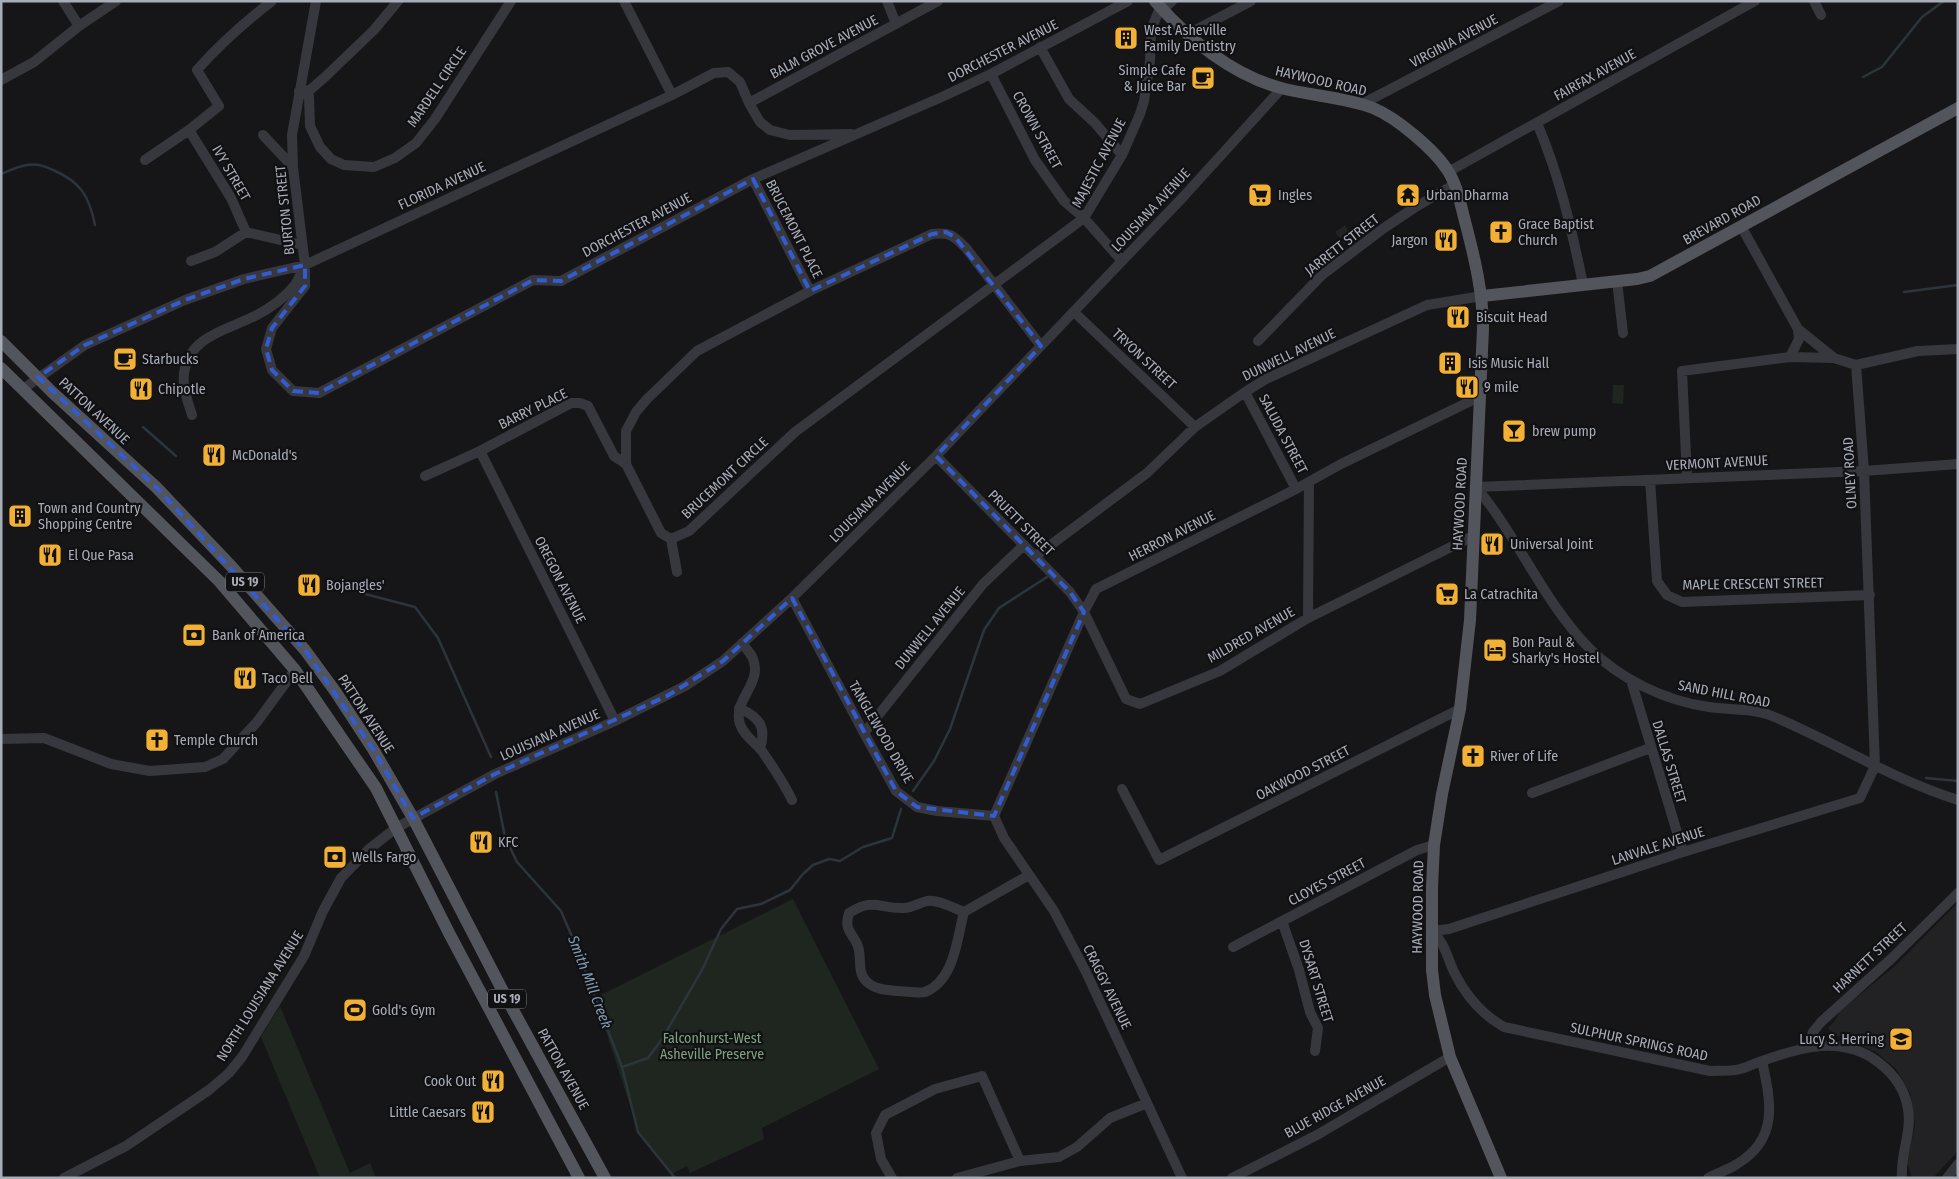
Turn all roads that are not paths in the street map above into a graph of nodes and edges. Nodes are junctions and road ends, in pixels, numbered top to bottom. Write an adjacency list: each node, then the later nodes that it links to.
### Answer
1 (63, 1): 18 (street)
2 (116, 1): 18 (street)
3 (272, 1): 30 (street)
4 (316, 1): 24 (street, BURTON STREET)
5 (398, 1): 24 (street)
6 (510, 1): 24 (street, MARDELL CIRCLE)
7 (624, 1): 25 (street)
8 (887, 1): 17 (street)
9 (938, 1): 17 (street, BALM GROVE AVENUE)
10 (1128, 1): 20 (street, DORCHESTER AVENUE)
11 (1251, 1): 19 (street)
12 (1559, 1): 27 (street, VIRGINIA AVENUE)
13 (1755, 1): 29 (street, FAIRFAX AVENUE)
14 (1814, 1): 16 (street)
15 (1162, 5): 19 (main road, HAYWOOD ROAD); 33 (street, MAJESTIC AVENUE)
16 (1821, 15)
17 (896, 24): 26 (street, BALM GROVE AVENUE)
18 (79, 26): 22 (street)
19 (1188, 34): 23 (main road, HAYWOOD ROAD)
20 (1040, 47): 21 (street, DORCHESTER AVENUE); 33 (street)
21 (991, 74): 32 (street, DORCHESTER AVENUE); 39 (street, CROWN STREET)
22 (1, 80)
23 (1282, 88): 27 (main road, HAYWOOD ROAD); 43 (street, LOUISIANA AVENUE)
24 (299, 91): 35 (street, BURTON STREET)
25 (672, 95): 26 (street, FLORIDA AVENUE); 45 (street, FLORIDA AVENUE)
26 (749, 103): 32 (street, FLORIDA AVENUE)
27 (1362, 104): 36 (main road, HAYWOOD ROAD)
28 (1958, 108): 40 (main road, BREVARD ROAD)
29 (1538, 123): 36 (street, FAIRFAX AVENUE); 48 (street)
30 (189, 130): 34 (street); 41 (street, IVY STREET)
31 (264, 134): 35 (street)
32 (857, 134): 37 (street, DORCHESTER AVENUE)
33 (1122, 155): 39 (street, MAJESTIC AVENUE)
34 (145, 160)
35 (293, 167): 42 (street, BURTON STREET)
36 (1448, 172): 38 (main road, HAYWOOD ROAD)
37 (752, 178): 45 (street, DORCHESTER AVENUE); 49 (street, BRUCEMONT PLACE)
38 (1455, 184): 50 (main road, HAYWOOD ROAD); 55 (street, JARRETT STREET)
39 (1084, 218): 43 (street, MAJESTIC AVENUE); 47 (street, BRUCEMONT CIRCLE)
40 (1741, 226): 46 (main road, BREVARD ROAD); 52 (street)
41 (246, 232): 42 (street); 44 (street)
42 (302, 245): 45 (street, BURTON STREET)
43 (1122, 260): 51 (street, LOUISIANA AVENUE)
44 (192, 261)
45 (305, 265): 62 (street, FLORIDA AVENUE); 66 (street, BURTON STREET)
46 (1617, 281): 48 (main road, BREVARD ROAD); 53 (street)
47 (993, 284): 49 (street); 56 (street); 80 (street, BRUCEMONT CIRCLE)
48 (1583, 284): 50 (main road, BREVARD ROAD)
49 (810, 291): 70 (street)
50 (1482, 296): 64 (street, DUNWELL AVENUE); 65 (main road, HAYWOOD ROAD)
51 (1074, 312): 56 (street, LOUISIANA AVENUE); 67 (street, TRYON STREET)
52 (1798, 330): 58 (street); 59 (street)
53 (1623, 333)
54 (1, 341): 62 (main road, PATTON AVENUE / US 19)
55 (1258, 341)
56 (1041, 346): 69 (street, LOUISIANA AVENUE)
57 (1958, 349): 60 (street)
58 (1790, 357): 59 (street); 74 (street)
59 (1834, 358): 60 (street)
60 (1856, 365): 72 (street, OLNEY ROAD)
61 (1, 368): 63 (main road, US 19)
62 (38, 378): 63 (street, FLORIDA AVENUE); 104 (main road, PATTON AVENUE / US 19)
63 (23, 389): 89 (main road, US 19)
64 (1245, 392): 67 (street, DUNWELL AVENUE); 78 (street, SALUDA STREET)
65 (1481, 396): 76 (street, HERRON AVENUE); 77 (main road, HAYWOOD ROAD)
66 (192, 415)
67 (1195, 427): 82 (street, DUNWELL AVENUE)
68 (480, 451): 70 (street, BARRY PLACE); 73 (street, BARRY PLACE); 93 (street, OREGON AVENUE)
69 (936, 456): 81 (street, PRUETT STREET); 85 (street, LOUISIANA AVENUE)
70 (626, 464): 80 (street)
71 (1958, 464): 72 (street, VERMONT AVENUE)
72 (1864, 471): 74 (street, VERMONT AVENUE); 84 (street, OLNEY ROAD)
73 (426, 476)
74 (1686, 478): 75 (street, VERMONT AVENUE)
75 (1650, 480): 77 (street, VERMONT AVENUE); 84 (street, MAPLE CRESCENT STREET)
76 (1309, 482): 78 (street, HERRON AVENUE); 87 (street)
77 (1476, 487): 79 (main road, HAYWOOD ROAD); 90 (street, SAND HILL ROAD)
78 (1296, 490): 86 (street, HERRON AVENUE)
79 (1473, 536): 87 (street, MILDRED AVENUE); 92 (main road, HAYWOOD ROAD)
80 (671, 539): 83 (street)
81 (1024, 545): 82 (street, PRUETT STREET); 94 (street, DUNWELL AVENUE)
82 (1036, 556): 86 (street, PRUETT STREET)
83 (677, 572)
84 (1870, 595): 98 (street, OLNEY ROAD)
85 (792, 598): 88 (street, LOUISIANA AVENUE); 94 (street, TANGLEWOOD DRIVE)
86 (1084, 612): 87 (street, MILDRED AVENUE); 103 (street, HERRON AVENUE)
87 (1308, 618)
88 (742, 643): 91 (street); 93 (street, LOUISIANA AVENUE)
89 (295, 670): 95 (street); 105 (main road, US 19)
90 (1631, 680): 96 (street, DALLAS STREET); 98 (street, SAND HILL ROAD)
91 (739, 708): 97 (street); 97 (street)
92 (1460, 709): 99 (street, OAKWOOD STREET); 106 (main road, HAYWOOD ROAD)
93 (615, 721): 104 (street, LOUISIANA AVENUE)
94 (864, 734): 103 (street, TANGLEWOOD DRIVE)
95 (1, 739)
96 (1650, 748): 100 (street); 107 (street, DALLAS STREET)
97 (760, 749): 101 (street)
98 (1875, 766): 102 (street, SAND HILL ROAD); 107 (street, LANVALE AVENUE)
99 (1122, 789)
100 (1532, 793)
101 (792, 800)
102 (1958, 800)
103 (994, 816): 108 (street, CRAGGY AVENUE)
104 (413, 818): 105 (street, LOUISIANA AVENUE); 123 (main road, PATTON AVENUE / US 19)
105 (396, 828): 121 (street, NORTH LOUISIANA AVENUE); 122 (main road, US 19)
106 (1434, 845): 111 (street, CLOYES STREET); 112 (main road, HAYWOOD ROAD)
107 (1683, 852): 112 (street, LANVALE AVENUE)
108 (1029, 874): 110 (street); 118 (street, CRAGGY AVENUE)
109 (1958, 893): 114 (street, HARNETT STREET)
110 (964, 912): 110 (street)
111 (1282, 921): 113 (street, CLOYES STREET); 115 (street, DYSART STREET)
112 (1432, 931): 116 (main road, HAYWOOD ROAD); 117 (street, SULPHUR SPRINGS ROAD)
113 (1233, 947)
114 (1807, 1047): 117 (street, SULPHUR SPRINGS ROAD); 130 (street, SULPHUR SPRINGS ROAD)
115 (1315, 1050)
116 (1450, 1057): 127 (street, BLUE RIDGE AVENUE); 128 (main road, HAYWOOD ROAD)
117 (1762, 1061): 129 (street)
118 (1147, 1103): 119 (street); 126 (street, CRAGGY AVENUE)
119 (1020, 1161): 124 (street); 125 (street)
120 (1958, 1164): 131 (street)
121 (64, 1178)
122 (579, 1178)
123 (605, 1178)
124 (892, 1178)
125 (958, 1178)
126 (1182, 1178)
127 (1232, 1178)
128 (1501, 1178)
129 (1708, 1178)
130 (1902, 1178)
131 (1947, 1178)

